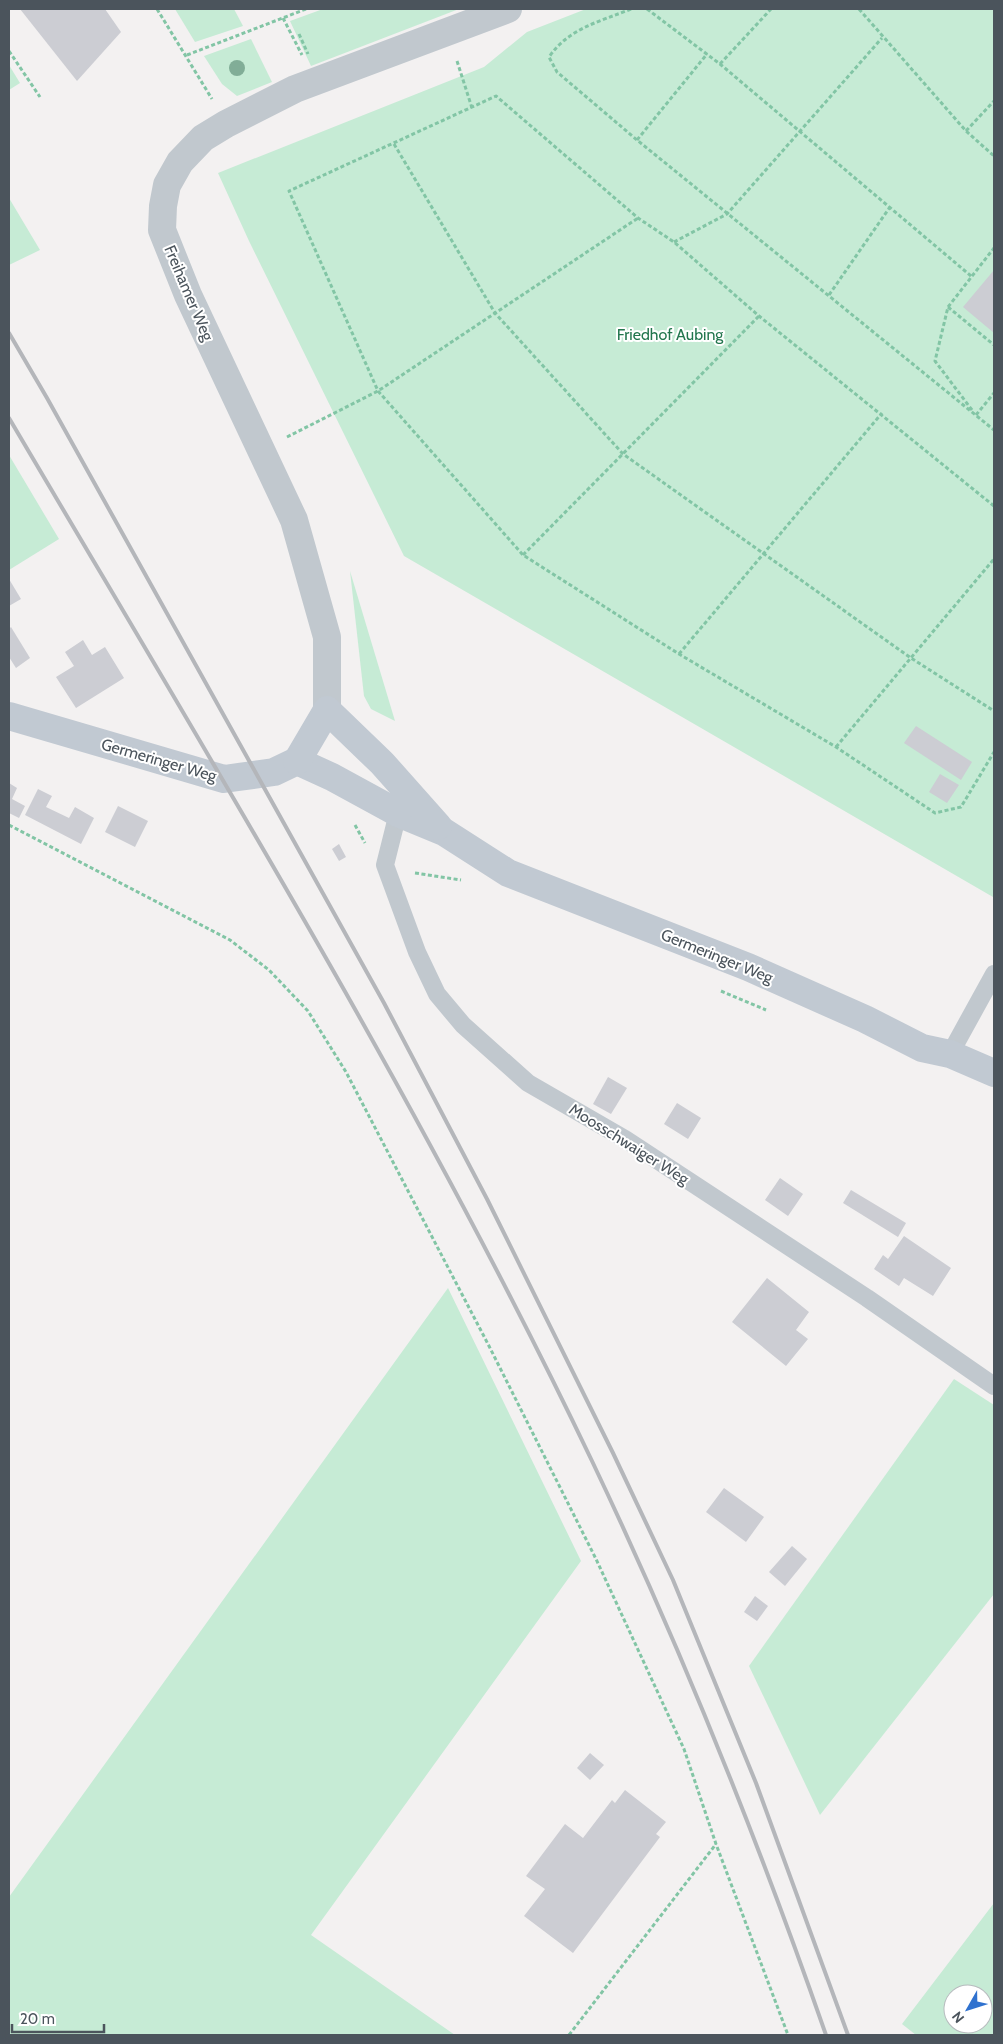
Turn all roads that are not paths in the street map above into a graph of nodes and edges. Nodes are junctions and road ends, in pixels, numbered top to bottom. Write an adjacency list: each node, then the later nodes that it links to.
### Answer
1 (508, 9): 2 (street, Freihamer Weg)
2 (327, 710): 4 (street, Freihamer Weg); 6 (street, Germeringer Weg)
3 (9, 716): 4 (street, Germeringer Weg)
4 (297, 762): 5 (street, Germeringer Weg)
5 (398, 813): 6 (street, Germeringer Weg); 10 (lane, Moosschwaiger Weg)
6 (444, 832): 8 (street, Germeringer Weg)
7 (994, 974): 8 (lane)
8 (950, 1054): 9 (street, Germeringer Weg)
9 (994, 1073)
10 (994, 1386)

